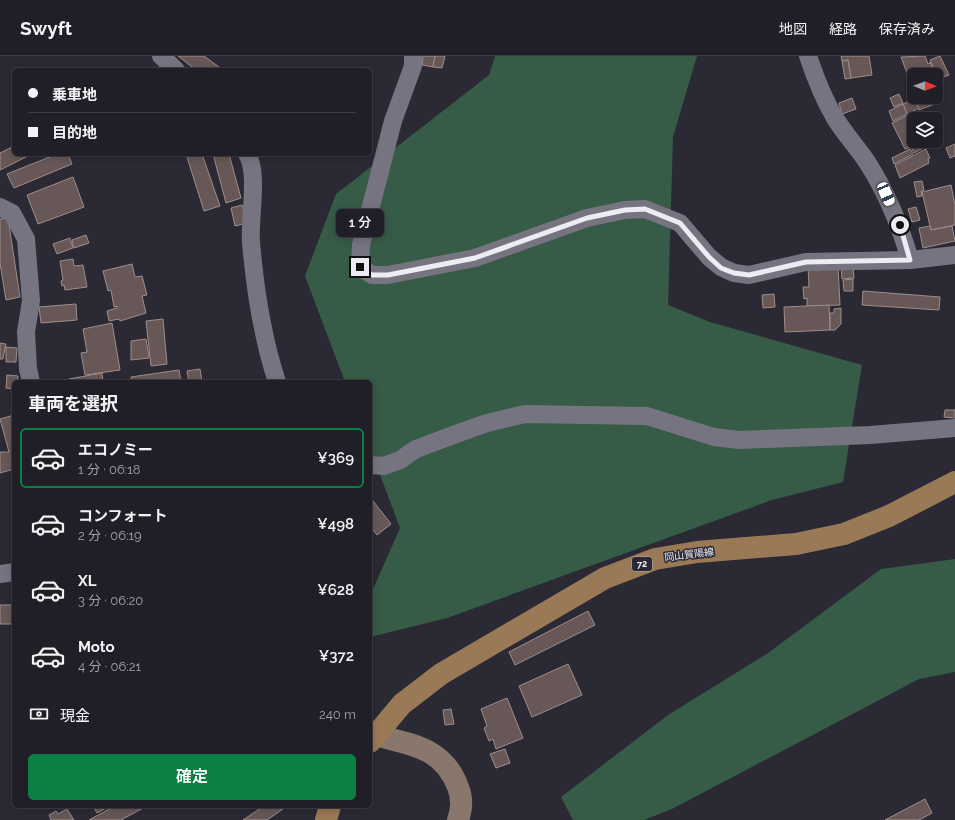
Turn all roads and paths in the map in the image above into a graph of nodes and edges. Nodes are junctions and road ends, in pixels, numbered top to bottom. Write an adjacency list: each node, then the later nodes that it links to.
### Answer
1 (161, 56): 4 (street)
2 (413, 56): 8 (street)
3 (808, 56): 8 (street)
4 (174, 68)
5 (248, 156): 10 (street)
6 (0, 207): 9 (street)
7 (955, 255): 8 (street)
8 (910, 260)
9 (31, 380)
10 (276, 380)
11 (955, 428): 12 (street)
12 (372, 465)
13 (955, 482): 16 (main road, 岡山賀陽線 / 72)
14 (12, 572): 15 (street)
15 (0, 574)
16 (372, 737): 19 (street)
17 (329, 808): 18 (main road)
18 (326, 820)
19 (458, 820)

